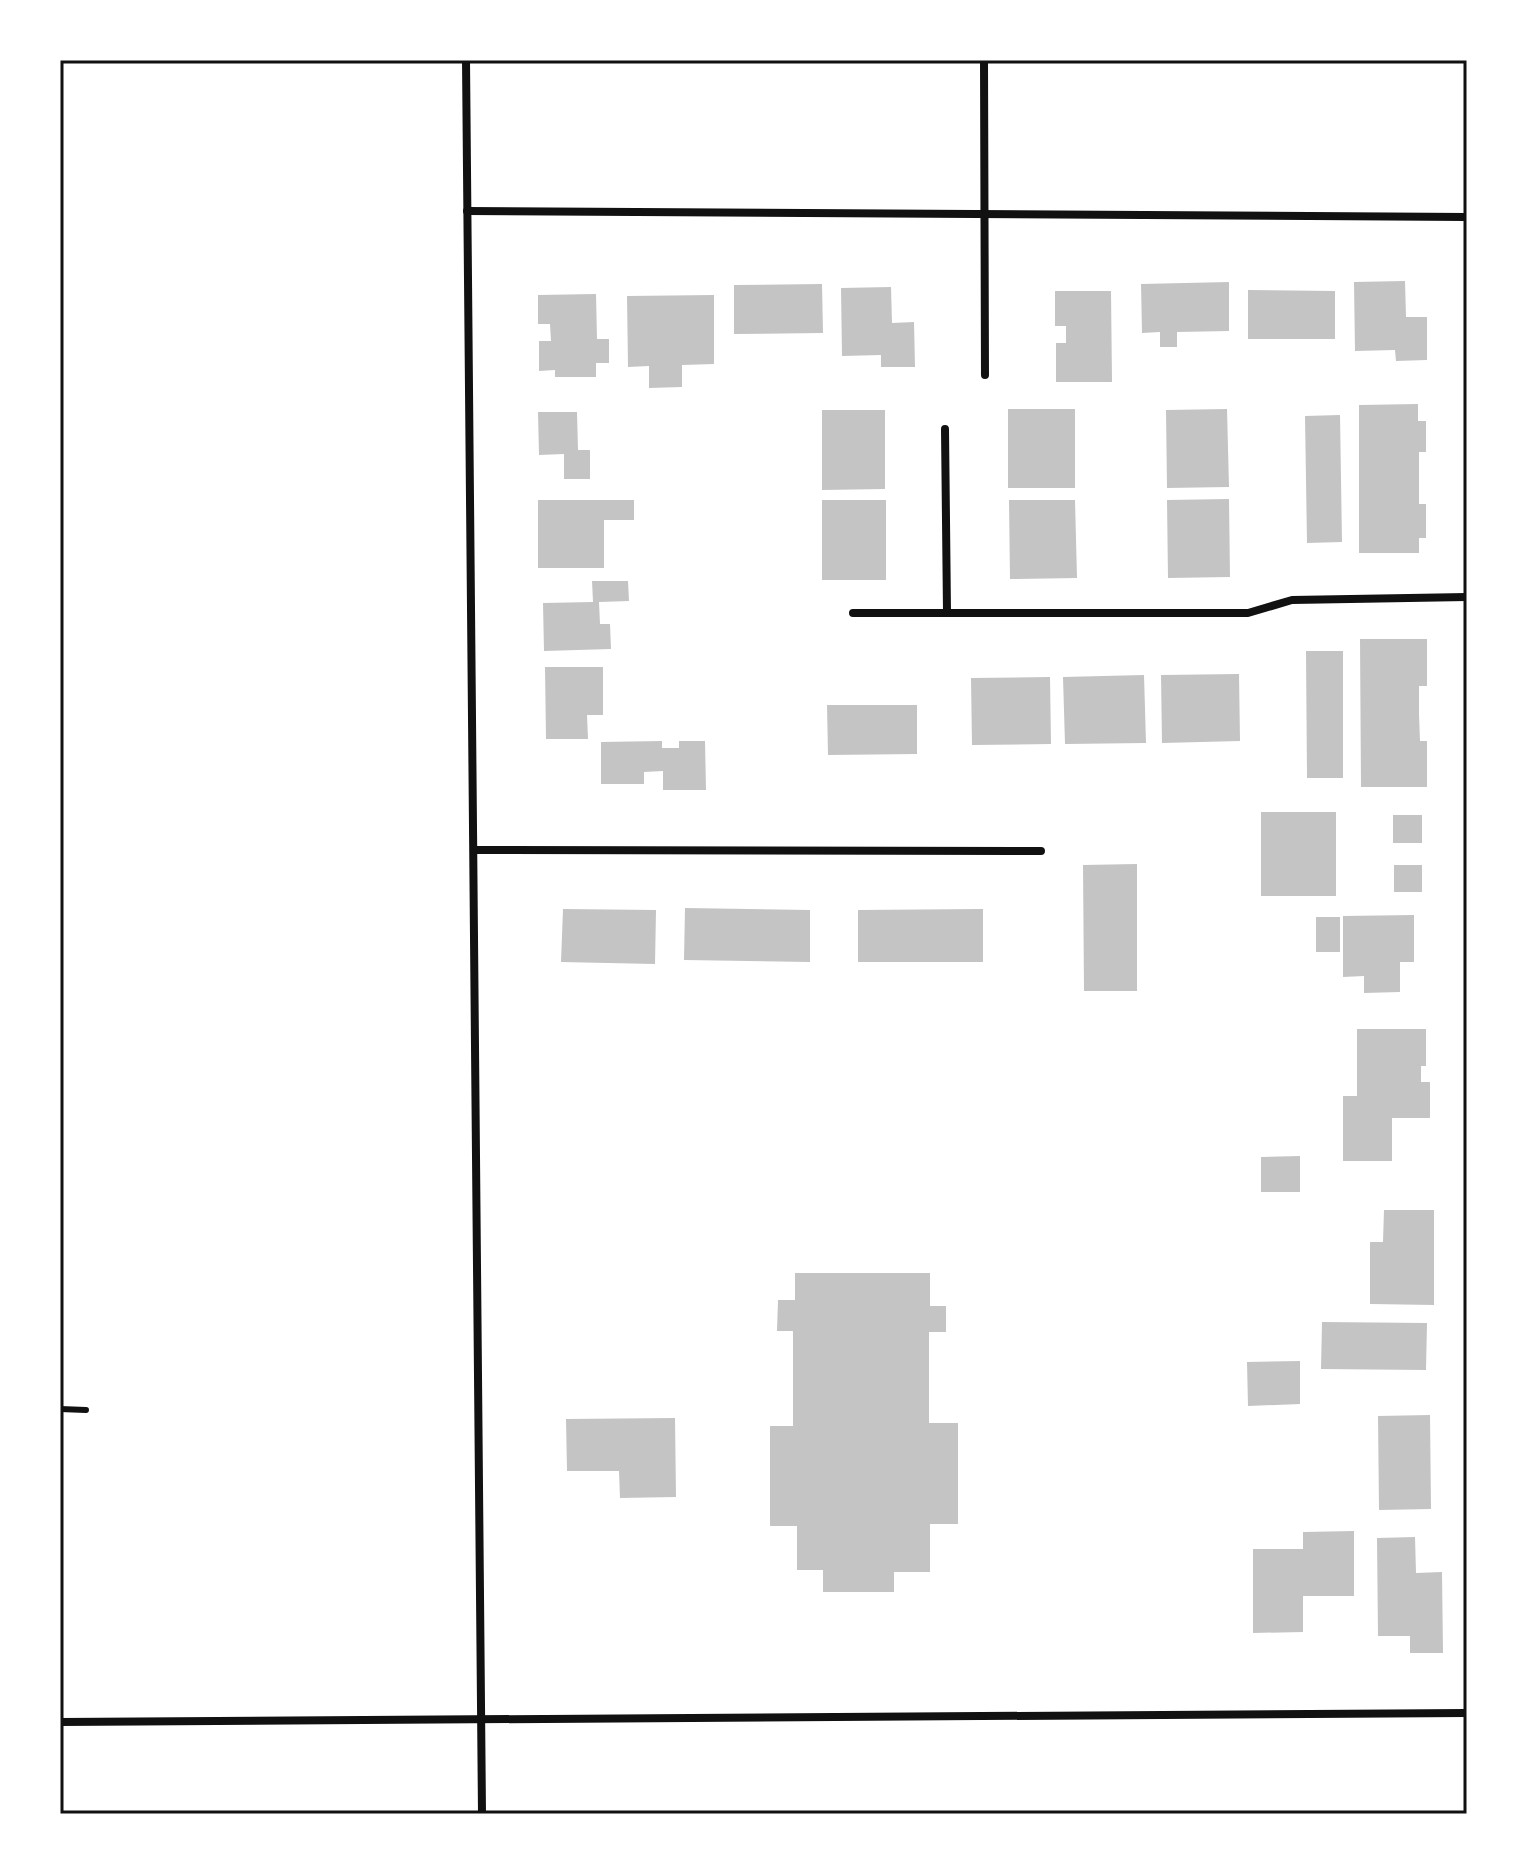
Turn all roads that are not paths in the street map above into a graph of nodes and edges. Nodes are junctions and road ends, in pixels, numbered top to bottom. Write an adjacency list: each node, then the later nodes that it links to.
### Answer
1 (466, 60): 3 (street)
2 (984, 60): 4 (street)
3 (467, 211): 4 (street); 11 (street)
4 (984, 211): 5 (street); 6 (street)
5 (1467, 217)
6 (985, 375)
7 (945, 429): 9 (street)
8 (1467, 597): 9 (street)
9 (947, 612): 10 (street)
10 (853, 613)
11 (474, 850): 12 (street); 16 (street)
12 (1041, 851)
13 (60, 1409): 14 (lane)
14 (86, 1410)
15 (1467, 1713): 16 (street)
16 (482, 1718): 17 (street); 18 (street)
17 (60, 1722)
18 (482, 1814)

